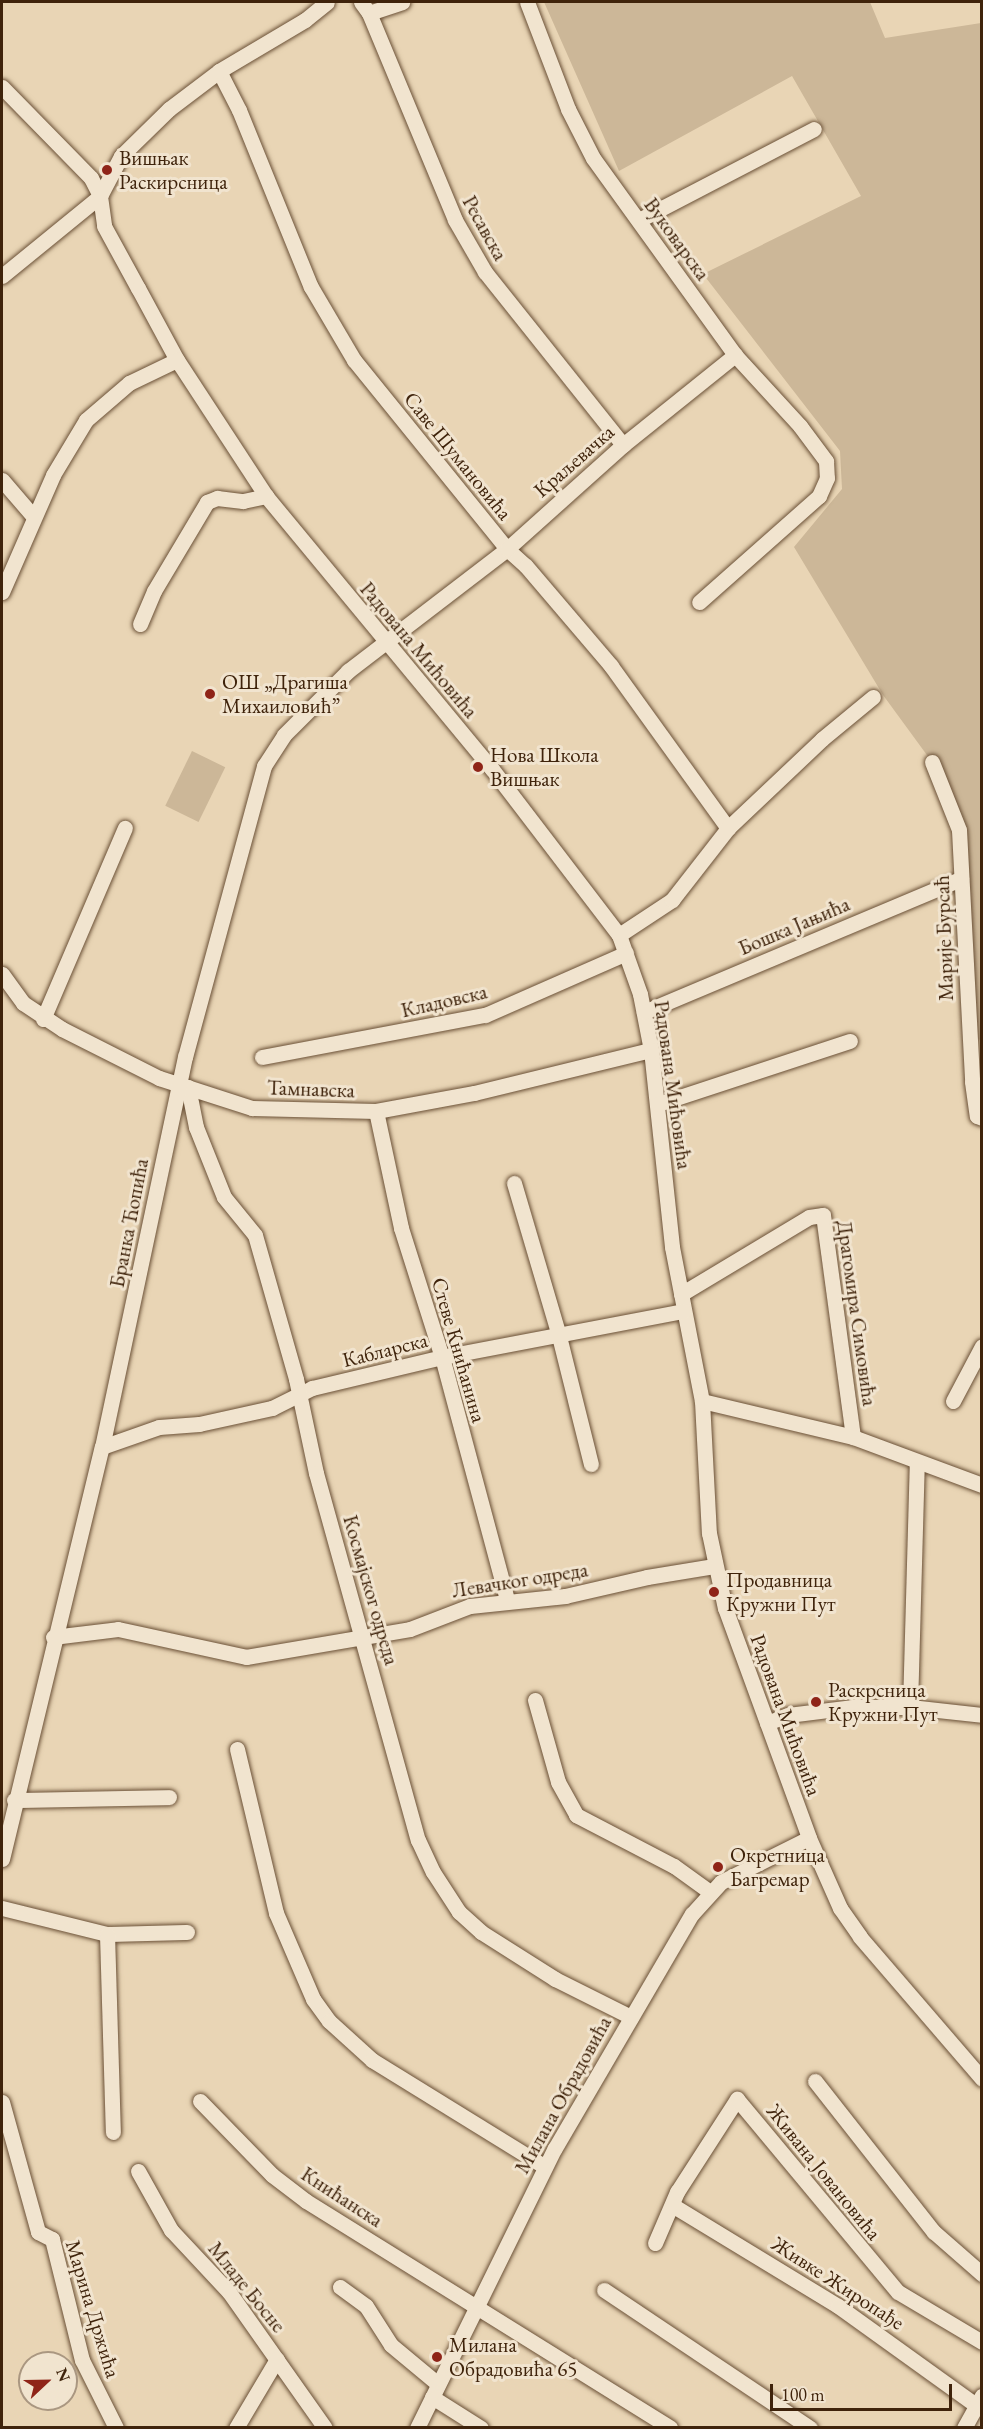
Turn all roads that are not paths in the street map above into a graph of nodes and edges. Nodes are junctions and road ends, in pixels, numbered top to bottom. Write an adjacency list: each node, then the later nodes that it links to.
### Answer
1 (327, 2): 5 (street)
2 (402, 2): 4 (street)
3 (526, 2): 9 (street, Вуковарска)
4 (365, 7): 13 (street, Ресавска)
5 (219, 70): 8 (street); 17 (street, Саве Шумановића)
6 (2, 87): 8 (street, Радована Мићовића)
7 (814, 129): 9 (street)
8 (100, 196): 10 (street); 12 (street, Радована Мићовића)
9 (639, 220): 11 (street, Вуковарска)
10 (2, 276)
11 (735, 355): 13 (street, Краљевачка); 19 (street, Вуковарска)
12 (177, 360): 15 (street, Радована Мићовића); 16 (street)
13 (623, 445): 17 (street, Краљевачка)
14 (2, 480): 16 (street)
15 (266, 496): 20 (street); 21 (street, Радована Мићовића)
16 (33, 516): 18 (street)
17 (507, 549): 21 (street, Краљевачка); 25 (street, Саве Шумановића)
18 (2, 592)
19 (699, 602)
20 (140, 624)
21 (385, 643): 27 (street, Радована Мићовића); 35 (street, Бранка Ћопића)
22 (873, 697): 25 (street)
23 (933, 762): 26 (street, Марије Бурсаћ)
24 (125, 828): 31 (street)
25 (728, 828): 27 (street)
26 (961, 879): 30 (street, Бошка Јањића); 38 (street, Марије Бурсаћ)
27 (619, 935): 28 (street, Радована Мићовића)
28 (626, 953): 30 (street, Радована Мићовића); 34 (street, Кладовска)
29 (2, 974): 31 (street, Тамнавска)
30 (644, 1012): 33 (street, Радована Мићовића)
31 (43, 1019): 35 (street, Тамнавска)
32 (849, 1041): 36 (street)
33 (651, 1050): 36 (street, Радована Мићовића); 37 (street, Тамнавска)
34 (262, 1057)
35 (183, 1087): 37 (street, Тамнавска); 45 (street, Космајског одреда); 49 (street, Бранка Ћопића)
36 (658, 1104): 40 (street, Радована Мићовића)
37 (376, 1111): 44 (street, Стеве Книћанина)
38 (979, 1117)
39 (514, 1183): 42 (street)
40 (681, 1294): 41 (street, Радована Мићовића); 48 (street, Драгомира Симовића)
41 (684, 1311): 42 (street, Кабларска); 46 (street, Радована Мићовића)
42 (560, 1336): 44 (street, Кабларска); 51 (street)
43 (981, 1346): 47 (street)
44 (442, 1357): 45 (street, Кабларска); 54 (street, Стеве Книћанина)
45 (299, 1395): 49 (street, Кабларска); 56 (street, Космајског одреда)
46 (702, 1401): 48 (street); 53 (street, Радована Мићовића)
47 (953, 1401)
48 (853, 1437): 50 (street)
49 (102, 1447): 55 (street, Бранка Ћопића)
50 (917, 1462): 52 (street); 58 (street)
51 (591, 1464)
52 (981, 1485)
53 (714, 1566): 54 (street, Левачког одреда); 60 (street, Радована Мићовића)
54 (507, 1600): 56 (street, Левачког одреда)
55 (53, 1637): 56 (street, Левачког одреда); 63 (street, Бранка Ћопића)
56 (363, 1637): 70 (street, Космајског одреда)
57 (535, 1700): 66 (street)
58 (910, 1707): 59 (street); 60 (street)
59 (981, 1715)
60 (767, 1723): 64 (street, Радована Мићовића)
61 (237, 1749): 76 (street)
62 (170, 1797): 63 (street)
63 (14, 1800): 65 (street, Бранка Ћопића)
64 (809, 1838): 66 (street, Милана Обрадовића); 71 (street, Радована Мићовића)
65 (2, 1850)
66 (710, 1892): 70 (street, Милана Обрадовића)
67 (2, 1908): 69 (street)
68 (187, 1932): 69 (street)
69 (107, 1934): 75 (street)
70 (631, 2017): 76 (street, Милана Обрадовића)
71 (980, 2076)
72 (815, 2081): 80 (street)
73 (200, 2101): 83 (street, Книћанска)
74 (2, 2102): 88 (street, Марина Држића)
75 (113, 2132)
76 (545, 2167): 83 (street, Милана Обрадовића)
77 (138, 2171): 85 (street, Младе Босне)
78 (672, 2205): 79 (street); 84 (street, Живана Јовановића); 87 (street, Живке Жиропађе)
79 (655, 2243)
80 (981, 2274)
81 (340, 2287): 86 (street)
82 (604, 2290): 94 (street)
83 (476, 2308): 86 (street, Милана Обрадовића); 93 (street, Книћанска)
84 (981, 2342)
85 (277, 2359): 89 (street); 90 (street, Младе Босне)
86 (435, 2390): 91 (street, Милана Обрадовића); 92 (street)
87 (979, 2401): 95 (street)
88 (116, 2427)
89 (236, 2427)
90 (325, 2427)
91 (417, 2427)
92 (481, 2427)
93 (670, 2427)
94 (810, 2427)
95 (964, 2427)

